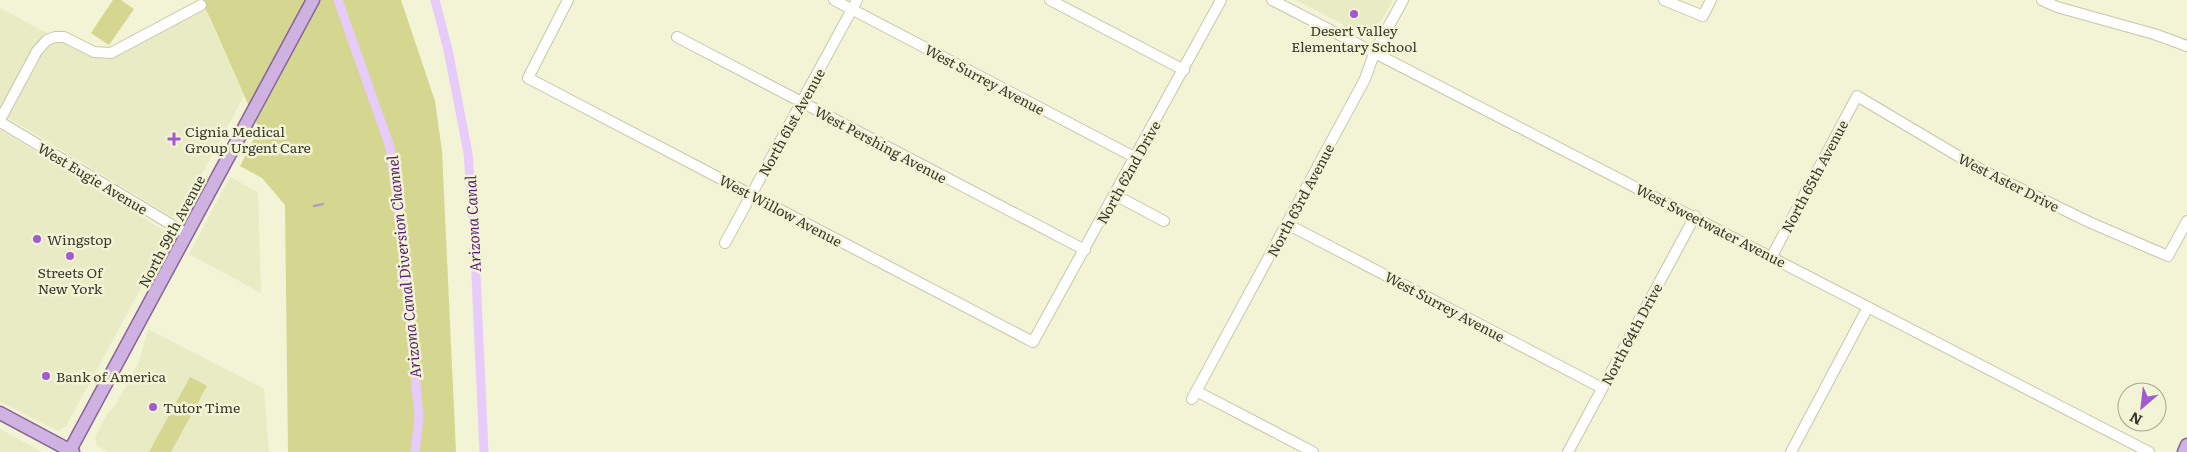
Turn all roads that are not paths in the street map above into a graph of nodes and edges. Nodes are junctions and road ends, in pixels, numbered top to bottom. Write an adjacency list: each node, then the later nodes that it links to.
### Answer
1 (314, 0): 27 (main road, North 59th Avenue)
2 (567, 0): 21 (street, West Willow Avenue)
3 (834, 0): 12 (street, West Surrey Avenue)
4 (1050, 0): 16 (street)
5 (1222, 0): 16 (street, North 62nd Drive)
6 (1272, 0): 15 (street, West Sweetwater Avenue)
7 (1403, 0): 15 (street, North 63rd Avenue)
8 (1664, 0): 9 (street)
9 (1711, 0)
10 (2042, 0): 14 (street)
11 (201, 5): 19 (street)
12 (855, 5): 18 (street, North 61st Avenue); 20 (street, West Surrey Avenue)
13 (677, 37): 18 (street, West Pershing Avenue)
14 (2187, 46)
15 (1375, 52): 23 (street, West Sweetwater Avenue); 26 (street, North 63rd Avenue)
16 (1184, 70): 20 (street, North 62nd Drive)
17 (1857, 96): 25 (street, West Aster Drive); 30 (street, North 65th Avenue)
18 (802, 102): 21 (street, North 61st Avenue); 29 (street, West Pershing Avenue)
19 (0, 121): 27 (street, West Eugie Avenue)
20 (1136, 158): 22 (street, North 62nd Drive)
21 (751, 195): 28 (street, North 61st Avenue); 32 (street, West Willow Avenue)
22 (1115, 195): 24 (street); 29 (street, North 62nd Drive)
23 (1695, 216): 30 (street, West Sweetwater Avenue); 33 (street, North 64th Drive)
24 (1164, 220)
25 (2187, 221)
26 (1287, 224): 33 (street, West Surrey Avenue); 37 (street, North 63rd Avenue)
27 (187, 234): 36 (main road, North 59th Avenue)
28 (725, 244)
29 (1085, 250): 32 (street, North 62nd Drive)
30 (1772, 256): 31 (street, West Sweetwater Avenue)
31 (1868, 307): 39 (street); 40 (street, West Sweetwater Avenue)
32 (1033, 342)
33 (1602, 388): 38 (street, North 64th Drive)
34 (0, 413): 36 (main road)
35 (2187, 446): 41 (main road)
36 (69, 451)
37 (1312, 452)
38 (1568, 452)
39 (1791, 452)
40 (2149, 452)
41 (2184, 452)

